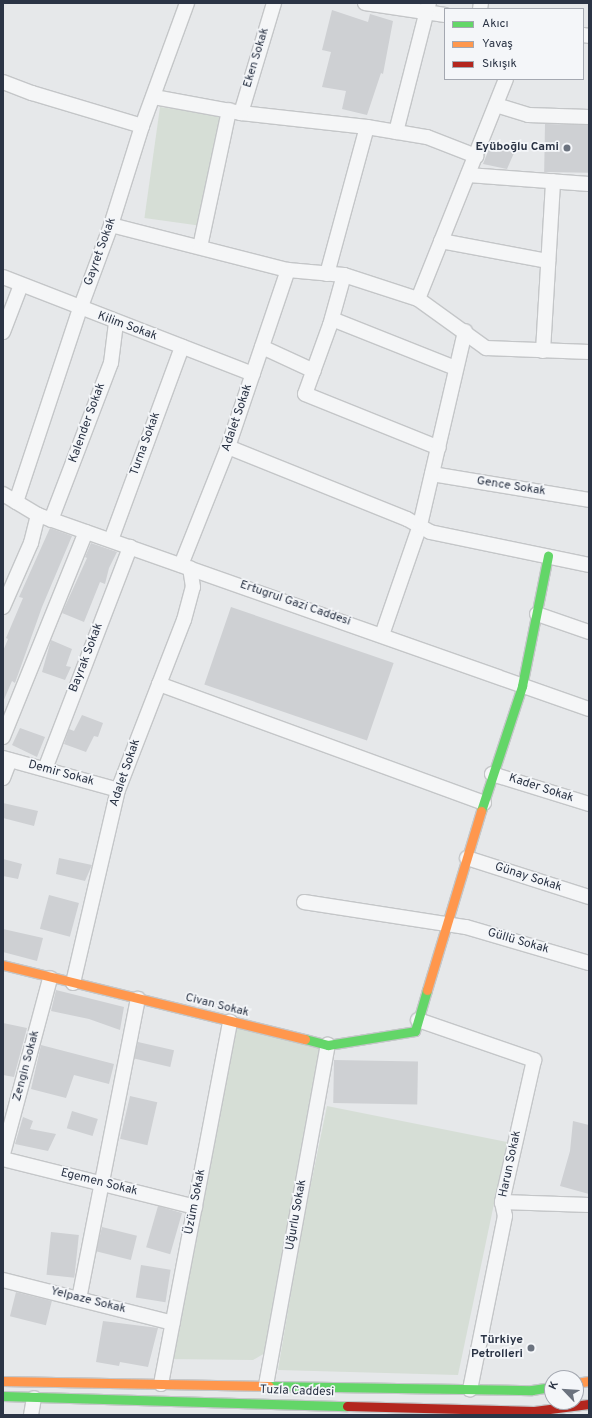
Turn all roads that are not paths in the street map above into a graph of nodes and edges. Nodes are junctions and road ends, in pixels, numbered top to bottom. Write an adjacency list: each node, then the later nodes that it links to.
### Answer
1 (187, 3): 8 (street, Gayret Sokak)
2 (274, 3): 10 (street, Eken Sokak)
3 (364, 3): 4 (street)
4 (427, 8): 5 (street); 14 (street)
5 (444, 16)
6 (506, 80): 9 (street)
7 (3, 82): 12 (street)
8 (154, 97): 10 (street); 12 (street, Gayret Sokak)
9 (496, 105): 11 (street); 15 (street)
10 (235, 112): 13 (street); 21 (street, Eken Sokak)
11 (589, 117)
12 (142, 126): 19 (street, Gayret Sokak)
13 (367, 127): 14 (street); 24 (street)
14 (396, 132): 15 (street)
15 (476, 156): 16 (street)
16 (468, 175): 17 (street); 20 (street)
17 (553, 181): 18 (street); 22 (street)
18 (589, 184)
19 (112, 225): 21 (street); 29 (street, Gayret Sokak)
20 (441, 241): 22 (street); 28 (street)
21 (200, 247): 23 (street)
22 (548, 262): 36 (street)
23 (288, 270): 24 (street); 35 (street, Adalet Sokak)
24 (327, 274): 25 (street)
25 (344, 276): 28 (street); 30 (street)
26 (3, 277): 27 (street, Kilim Sokak)
27 (21, 285): 29 (street, Kilim Sokak); 33 (street)
28 (418, 299): 32 (street)
29 (80, 309): 31 (street, Kilim Sokak); 46 (street, Gayret Sokak)
30 (332, 319): 38 (street); 39 (street)
31 (116, 323): 34 (street, Kilim Sokak); 47 (street, Kalender Sokak)
32 (465, 331): 36 (street); 38 (street)
33 (3, 332)
34 (182, 347): 40 (street, Kilim Sokak); 50 (street, Turna Sokak)
35 (262, 347): 39 (street); 40 (street, Adalet Sokak)
36 (543, 351): 37 (street)
37 (589, 352)
38 (455, 368): 42 (street)
39 (314, 370): 42 (street)
40 (253, 374): 41 (street, Adalet Sokak)
41 (228, 447): 48 (street); 54 (street, Adalet Sokak)
42 (439, 448): 43 (street)
43 (432, 474): 45 (street, Gence Sokak); 48 (street)
44 (3, 494): 46 (street, Ertugrul Gazi Caddesi)
45 (589, 500)
46 (16, 502): 47 (street, Ertugrul Gazi Caddesi)
47 (44, 518): 49 (street, Ertugrul Gazi Caddesi); 55 (street, Kalender Sokak)
48 (420, 525): 52 (street); 59 (street)
49 (86, 532): 50 (street, Ertugrul Gazi Caddesi); 63 (street)
50 (110, 540): 51 (street, Ertugrul Gazi Caddesi)
51 (130, 547): 54 (street, Ertugrul Gazi Caddesi); 65 (street, Bayrak Sokak)
52 (548, 556): 53 (street); 57 (main road)
53 (589, 564)
54 (186, 566): 59 (street, Ertugrul Gazi Caddesi); 60 (street, Adalet Sokak)
55 (7, 587): 56 (street, Kalender Sokak)
56 (3, 607)
57 (537, 614): 58 (street); 61 (main road)
58 (589, 632)
59 (382, 635): 61 (street, Ertugrul Gazi Caddesi)
60 (159, 684): 68 (street, Adalet Sokak); 69 (street)
61 (522, 686): 62 (street, Ertugrul Gazi Caddesi); 66 (main road)
62 (589, 709)
63 (3, 738)
64 (6, 759): 65 (street, Demir Sokak); 67 (street)
65 (44, 770): 68 (street, Demir Sokak)
66 (492, 774): 69 (main road); 70 (street, Kader Sokak)
67 (3, 778)
68 (118, 790): 78 (street, Adalet Sokak)
69 (484, 803): 71 (main road)
70 (589, 804)
71 (467, 858): 72 (street, Günay Sokak); 74 (main road)
72 (589, 897)
73 (304, 902): 74 (street, Güllü Sokak)
74 (447, 923): 75 (street, Güllü Sokak); 80 (main road)
75 (589, 963)
76 (3, 965): 77 (main road, Civan Sokak)
77 (50, 978): 78 (main road, Civan Sokak); 83 (street, Zengin Sokak)
78 (72, 983): 79 (main road, Civan Sokak)
79 (138, 999): 81 (main road, Civan Sokak); 85 (street)
80 (418, 1020): 82 (main road, Civan Sokak); 86 (street, Harun Sokak)
81 (230, 1021): 82 (main road, Civan Sokak); 88 (street, Üzüm Sokak)
82 (328, 1045): 94 (street, Uğurlu Sokak)
83 (3, 1154)
84 (3, 1159): 85 (street, Egemen Sokak)
85 (100, 1184): 88 (street, Egemen Sokak); 90 (street)
86 (502, 1202): 87 (street); 96 (street, Harun Sokak)
87 (589, 1205)
88 (195, 1207): 91 (street, Üzüm Sokak)
89 (3, 1280): 90 (street, Yelpaze Sokak)
90 (79, 1299): 91 (street, Yelpaze Sokak)
91 (173, 1323): 93 (street, Üzüm Sokak)
92 (3, 1381): 93 (main road, Tuzla Caddesi)
93 (161, 1384): 94 (main road, Tuzla Caddesi)
94 (266, 1385): 96 (main road, Tuzla Caddesi)
95 (544, 1388): 96 (main road, Tuzla Caddesi)
96 (470, 1389)
97 (3, 1396): 98 (main road, Tuzla Caddesi)
98 (34, 1398): 99 (main road, Tuzla Caddesi); 104 (street)
99 (172, 1400): 101 (main road, Tuzla Caddesi); 105 (street)
100 (589, 1404): 103 (main road, Tuzla Caddesi)
101 (287, 1410): 102 (main road, Tuzla Caddesi)
102 (457, 1412): 103 (main road, Tuzla Caddesi)
103 (534, 1413)
104 (31, 1415)
105 (170, 1415)

